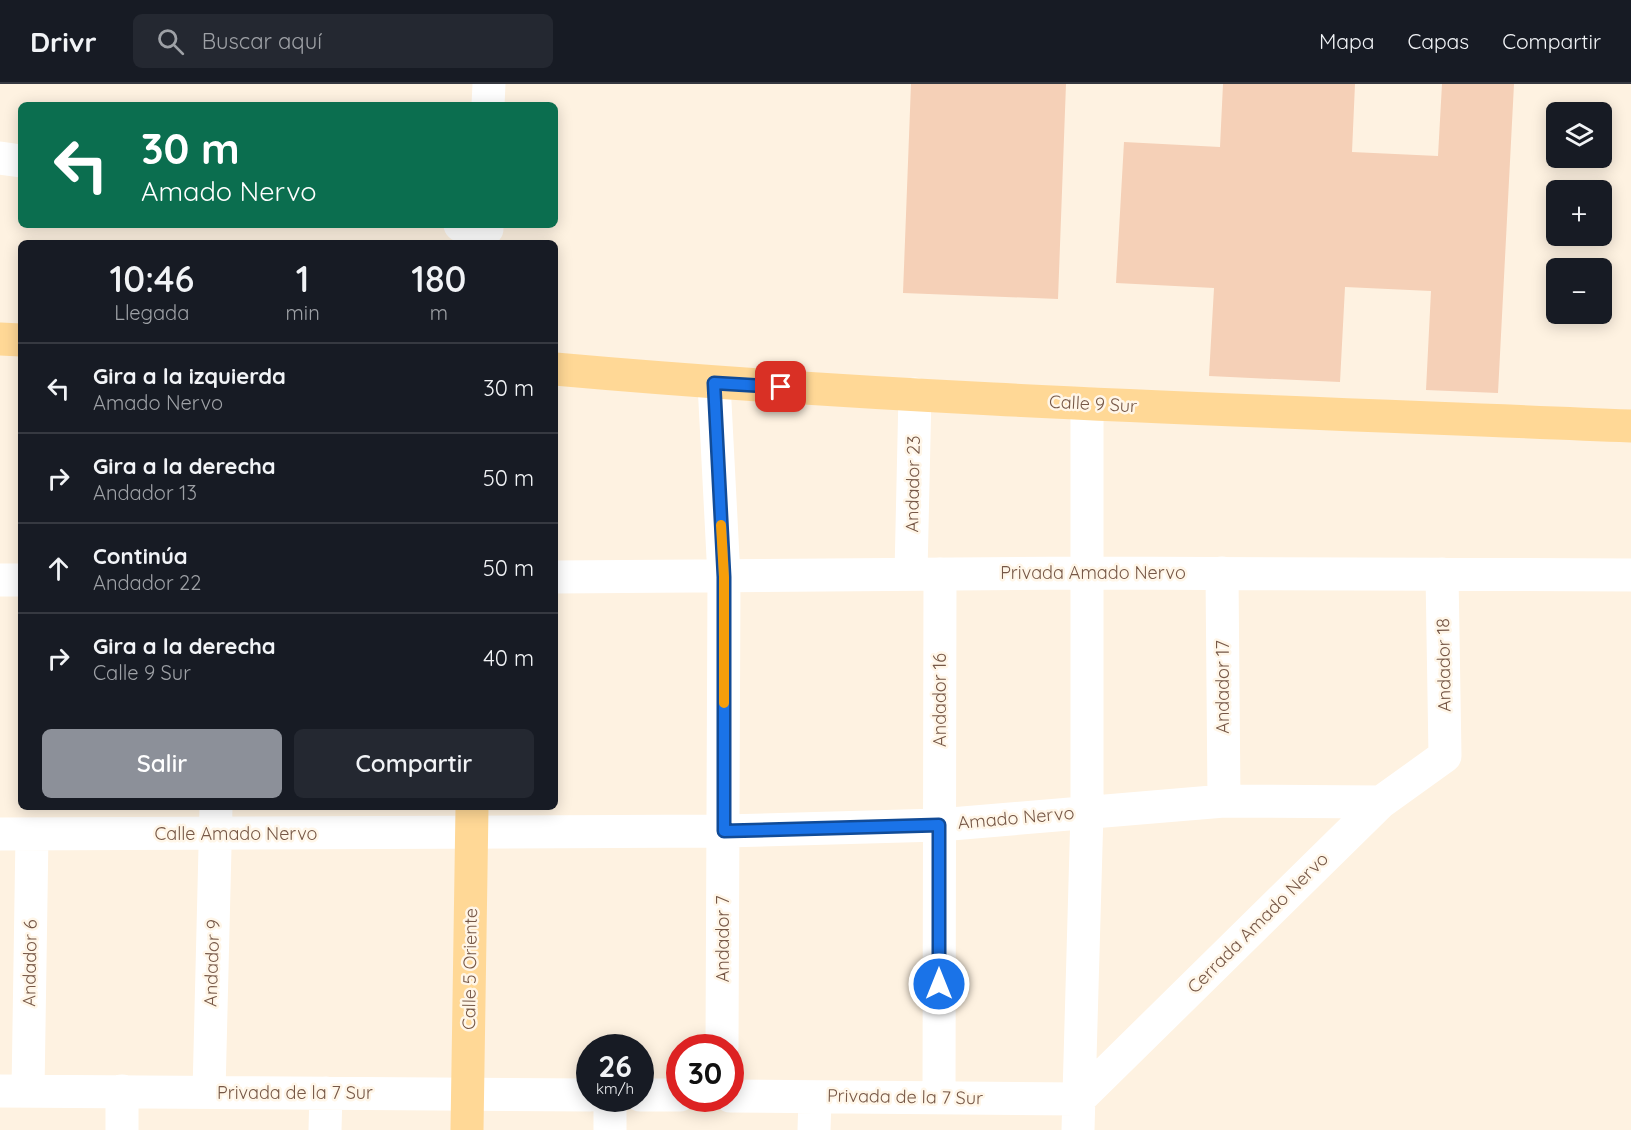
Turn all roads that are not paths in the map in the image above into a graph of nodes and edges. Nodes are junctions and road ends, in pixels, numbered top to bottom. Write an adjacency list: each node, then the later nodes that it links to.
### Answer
1 (489, 84): 2 (street)
2 (488, 102)
3 (0, 158): 4 (street)
4 (18, 161)
5 (0, 339): 6 (main road)
6 (18, 340)
7 (558, 369): 8 (main road, Calle 9 Sur)
8 (714, 383): 9 (main road, Calle 9 Sur); 18 (street, Andador 7)
9 (915, 394): 10 (main road, Calle 9 Sur); 14 (street, Andador 23)
10 (1087, 404): 11 (main road, Calle 9 Sur); 12 (street)
11 (1631, 426)
12 (1088, 573): 13 (street, Privada Amado Nervo); 14 (street, Privada Amado Nervo); 24 (street)
13 (1222, 573): 15 (street, Privada Amado Nervo); 22 (street, Andador 17)
14 (926, 574): 18 (street, Privada Amado Nervo); 27 (street, Andador 16)
15 (1442, 574): 16 (street, Privada Amado Nervo); 21 (street, Andador 18)
16 (1631, 575)
17 (558, 577): 18 (street, Privada Amado Nervo)
18 (724, 577): 28 (street, Andador 7)
19 (0, 580): 20 (street)
20 (18, 580)
21 (1445, 756): 23 (street, Cerrada Amado Nervo)
22 (1224, 801): 23 (street, Amado Nervo); 24 (street, Amado Nervo)
23 (1381, 802): 42 (street, Cerrada Amado Nervo)
24 (1087, 812): 27 (street, Amado Nervo); 42 (street)
25 (216, 820): 26 (street, Calle Amado Nervo); 30 (street, Calle Amado Nervo); 34 (street, Andador 9)
26 (472, 820): 28 (street, Amado Nervo); 36 (main road, Calle 5 Oriente)
27 (939, 825): 28 (street, Amado Nervo); 40 (street, Andador 16)
28 (724, 831): 31 (street, Andador 7)
29 (0, 834): 30 (street, Calle Amado Nervo)
30 (32, 834): 32 (street, Andador 6)
31 (722, 1034)
32 (14, 1091): 33 (street, Privada de la 7 Sur)
33 (122, 1091): 34 (street, Privada de la 7 Sur); 43 (street)
34 (209, 1092): 35 (street, Privada de la 7 Sur)
35 (326, 1093): 36 (street, Privada de la 7 Sur); 44 (street)
36 (468, 1094): 37 (street, Privada de la 7 Sur); 45 (main road, Calle 5 Oriente)
37 (576, 1095)
38 (744, 1096): 39 (street, Privada de la 7 Sur)
39 (815, 1096): 40 (street, Privada de la 7 Sur); 47 (street)
40 (939, 1098): 42 (street, Privada de la 7 Sur)
41 (610, 1112): 46 (street)
42 (1079, 1115)
43 (122, 1130)
44 (325, 1130)
45 (467, 1130)
46 (610, 1130)
47 (814, 1130)

